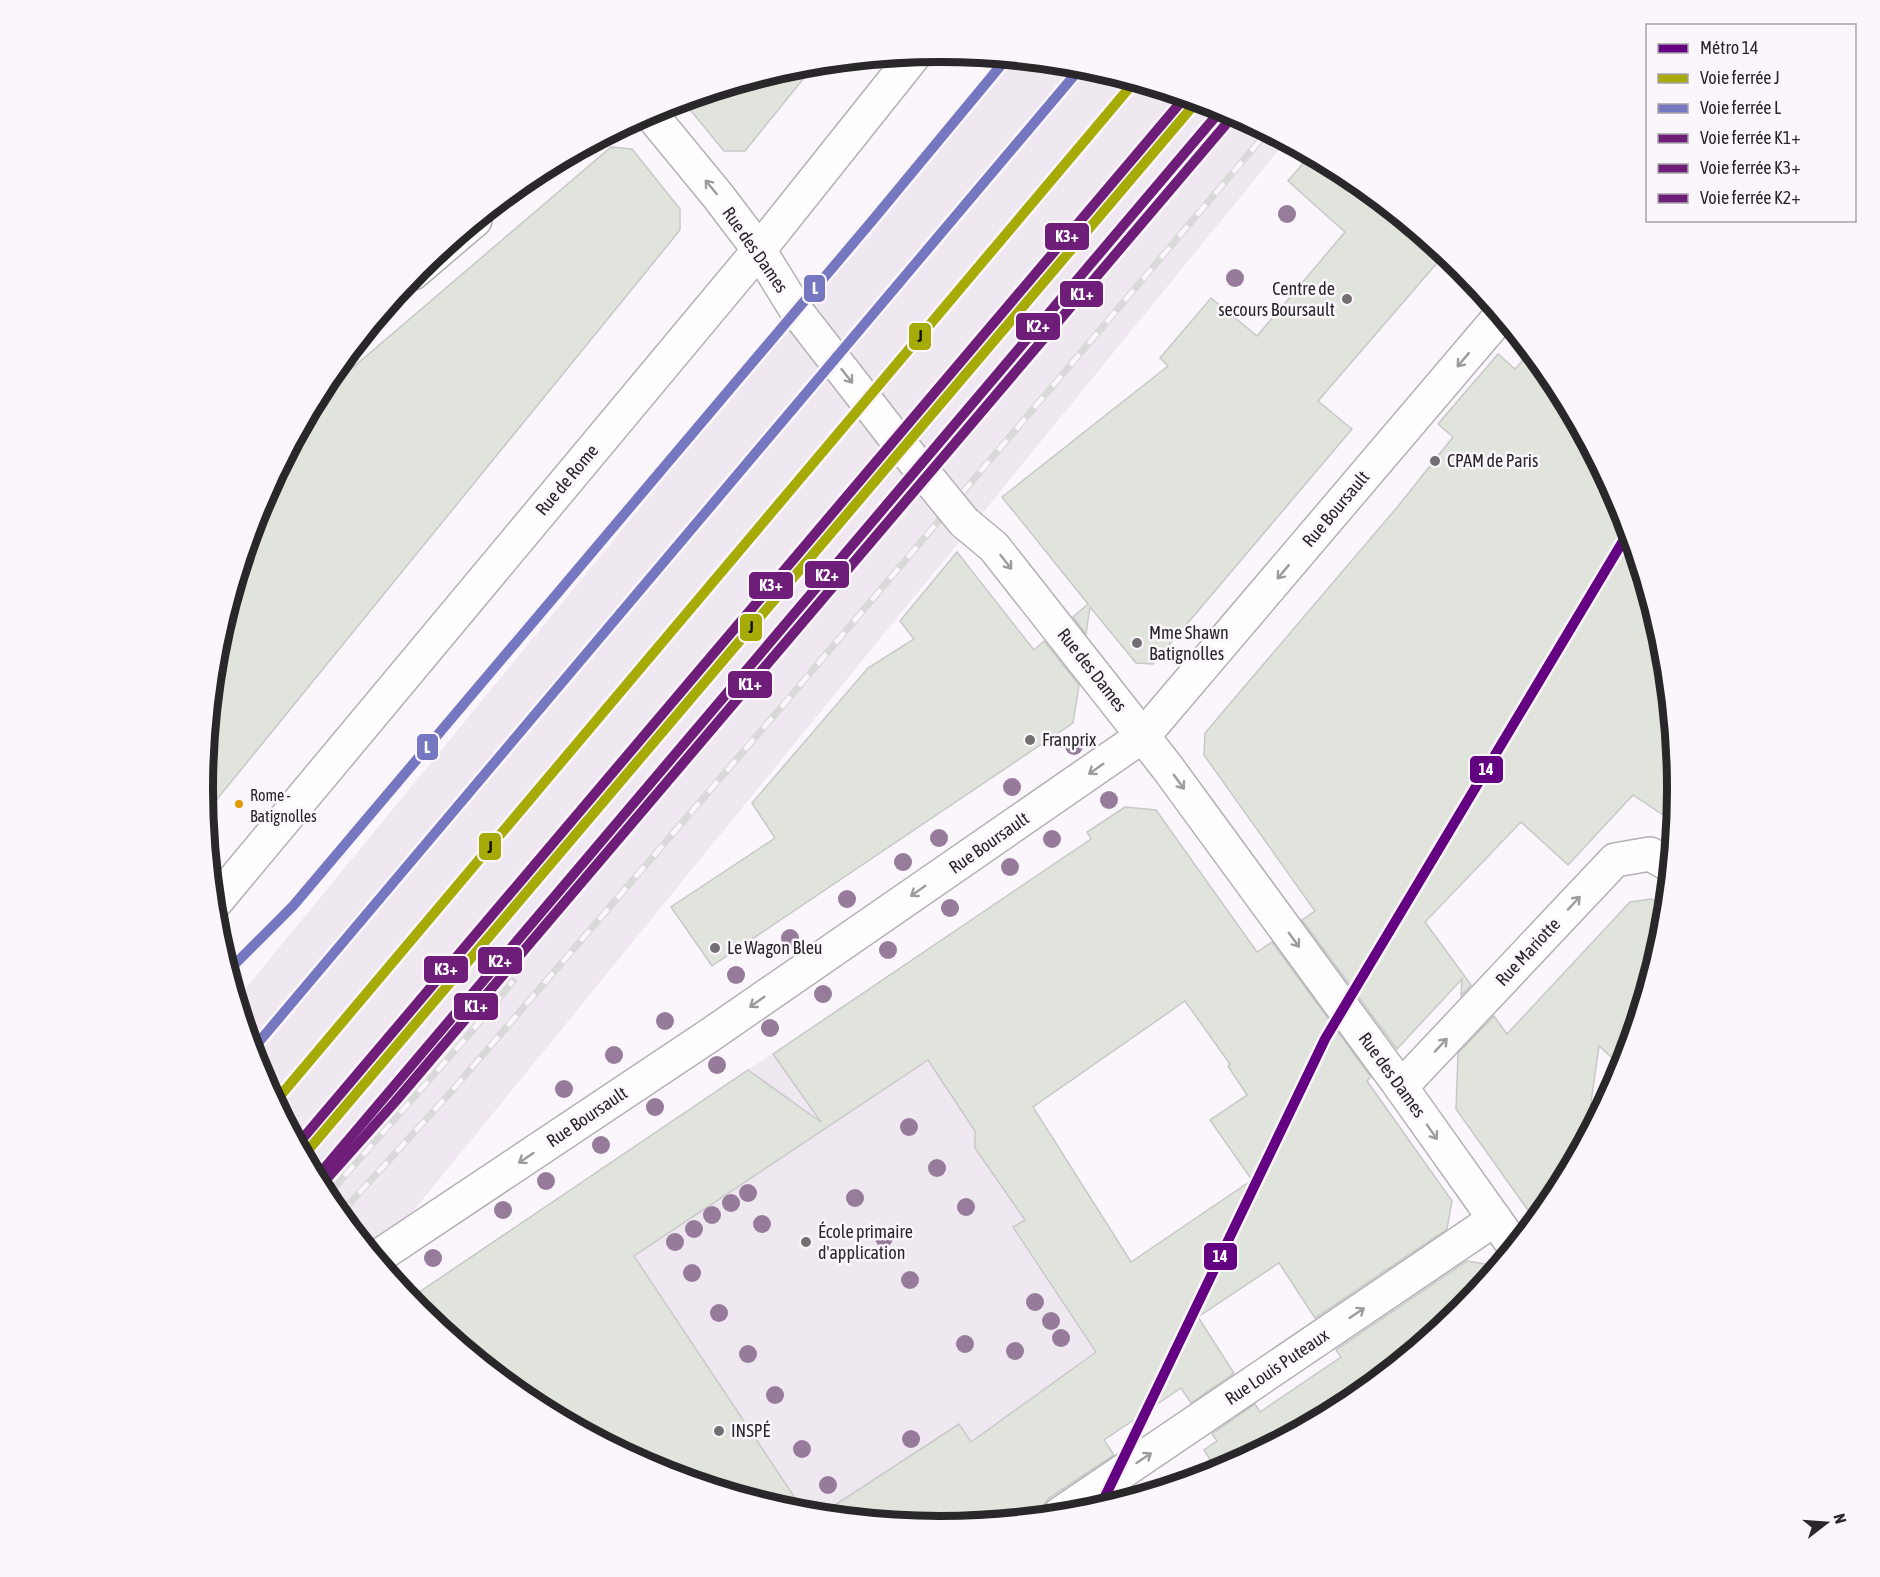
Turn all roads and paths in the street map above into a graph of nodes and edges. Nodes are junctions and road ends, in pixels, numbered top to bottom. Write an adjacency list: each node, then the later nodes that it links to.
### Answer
1 (908, 63): 3 (street, Rue de Rome)
2 (655, 120): 3 (street, Rue des Dames, one-way to 2)
3 (759, 250): 5 (street, Rue des Dames, one-way to 5, bridge); 7 (street, Rue de Rome)
4 (1496, 321): 5 (street, Rue Boursault, one-way to 5)
5 (1144, 735): 8 (street, Rue des Dames, one-way to 8); 11 (street, Rue Boursault, one-way to 11)
6 (1663, 861): 8 (street, Rue Mariotte, one-way to 6)
7 (221, 895)
8 (1401, 1087): 9 (street, Rue des Dames, one-way to 9)
9 (1494, 1219): 10 (street, Rue des Dames); 12 (street, Rue Louis Puteaux, one-way to 9)
10 (1510, 1240)
11 (382, 1254)
12 (1076, 1503)

